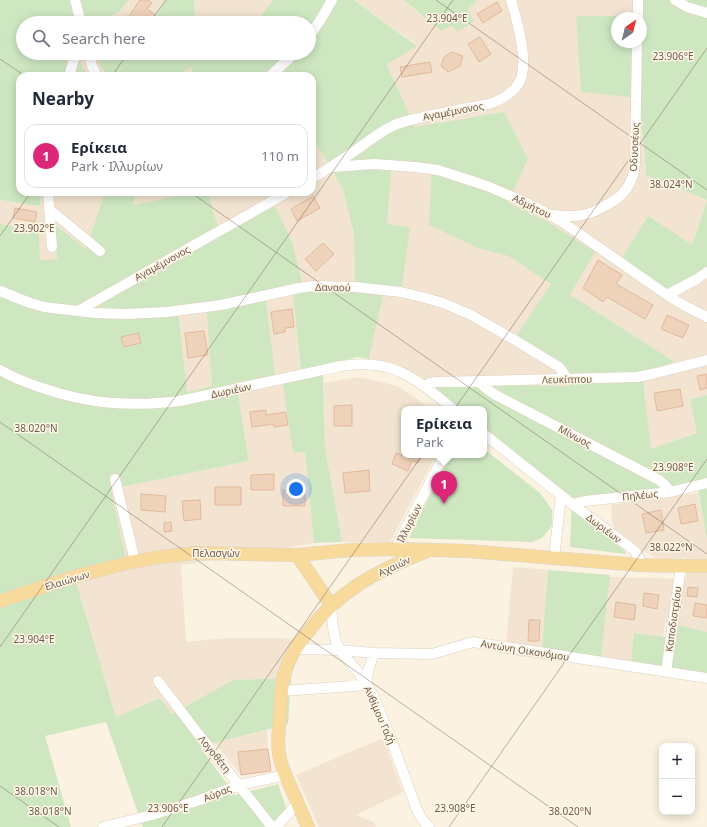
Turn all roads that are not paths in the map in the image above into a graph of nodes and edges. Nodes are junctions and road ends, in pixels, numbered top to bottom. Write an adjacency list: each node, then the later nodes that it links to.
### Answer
1 (75, 0): 8 (street)
2 (332, 0): 9 (street)
3 (511, 0): 17 (street, Αγαμέμνονος)
4 (638, 0): 6 (street)
5 (675, 0): 7 (street)
6 (638, 12)
7 (707, 12)
8 (79, 16)
9 (316, 26)
10 (638, 48): 22 (street, Οδυσσέως)
11 (74, 60): 14 (street)
12 (90, 60): 15 (street)
13 (287, 60): 16 (street)
14 (70, 72)
15 (95, 72)
16 (274, 72)
17 (332, 167): 18 (street, Αγαμέμνονος); 22 (street, Αδμήτου)
18 (316, 176)
19 (48, 196): 21 (street)
20 (281, 196): 28 (street, Αγαμέμνονος)
21 (49, 209): 23 (street); 24 (street)
22 (550, 215): 27 (street, Αδμήτου)
23 (52, 247)
24 (100, 252)
25 (707, 272): 27 (street)
26 (0, 291): 28 (street, Δαναού)
27 (667, 295): 29 (street, Αδμήτου)
28 (78, 311): 32 (street, Δαναού)
29 (707, 317)
30 (707, 360): 32 (street, Λευκίππου)
31 (0, 370): 34 (street, Δωριέων)
32 (566, 379): 33 (street, Λευκίππου)
33 (480, 381): 34 (street, Λευκίππου); 40 (street, Μίνωος)
34 (425, 386): 35 (street, Δωριέων)
35 (449, 406)
36 (487, 436): 41 (street, Δωριέων)
37 (442, 458): 43 (street, Ιλλυρίων)
38 (115, 479): 47 (street)
39 (707, 484): 40 (street, Πηλέως)
40 (670, 492): 42 (street, Πηλέως)
41 (562, 495): 42 (street, Δωριέων); 46 (street)
42 (572, 504): 48 (street, Δωριέων)
43 (395, 549): 44 (main road, Πελασγών); 45 (main road, Πελασγών)
44 (431, 550): 46 (main road, Αχαιών); 52 (main road, Αχαιών)
45 (297, 554): 47 (main road, Πελασγών); 52 (main road)
46 (554, 558): 48 (main road, Αχαιών)
47 (135, 561): 51 (main road, Ελαιώνων)
48 (640, 565): 49 (main road, Αχαιών)
49 (681, 566): 50 (main road, Αχαιών); 56 (street, Καποδιστρίου)
50 (707, 566)
51 (0, 601)
52 (331, 605): 53 (main road, Αχαιών); 54 (street, Ανθίμου Γαζή)
53 (295, 649): 54 (street, Αντώνη Οικονόμου); 60 (main road, Αχαιών)
54 (340, 650): 55 (street, Αντώνη Οικονόμου); 59 (street, Ανθίμου Γαζή)
55 (374, 653): 56 (street, Αντώνη Οικονόμου); 59 (street)
56 (666, 672): 57 (street, Αντώνη Οικονόμου)
57 (707, 678)
58 (158, 681): 62 (street, Λογοθέτη)
59 (368, 685): 60 (street); 68 (street, Ανθίμου Γαζή)
60 (282, 691): 61 (main road, Αχαιών)
61 (286, 775): 62 (street, Αύρας); 63 (main road, Αχαιών)
62 (239, 784): 64 (street, Αύρας); 65 (street, Λογοθέτη)
63 (298, 803): 66 (street); 67 (main road, Αχαιών)
64 (103, 827)
65 (272, 827)
66 (276, 827)
67 (308, 827)
68 (429, 827)

